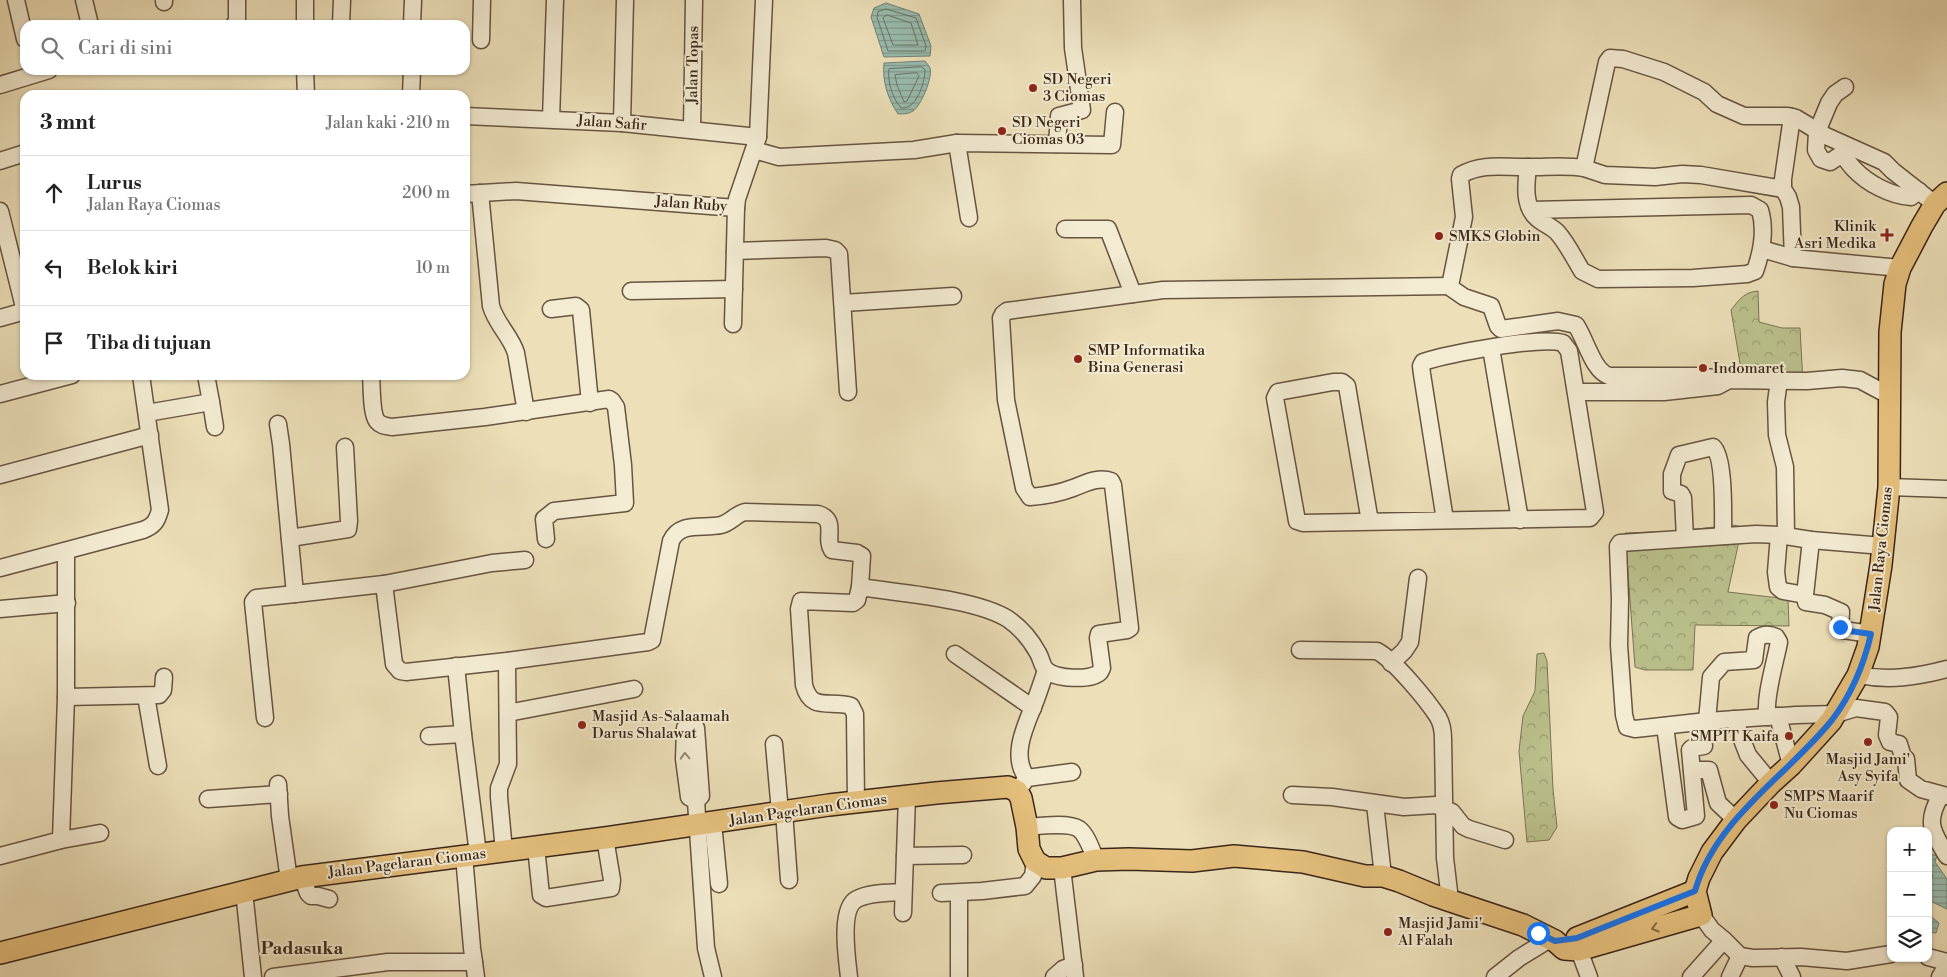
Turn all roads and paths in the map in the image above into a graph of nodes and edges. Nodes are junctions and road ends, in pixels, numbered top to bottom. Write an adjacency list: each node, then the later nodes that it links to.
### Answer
1 (16, 0): 13 (street)
2 (84, 0): 14 (street)
3 (237, 0): 15 (street)
4 (305, 0): 16 (street)
5 (342, 0): 17 (street)
6 (413, 0): 18 (street)
7 (482, 0): 19 (street)
8 (555, 0): 30 (street)
9 (625, 0): 31 (street)
10 (694, 0): 32 (street, Jalan Topas)
11 (764, 0): 35 (street, Jalan Ruby)
12 (1072, 0): 36 (street)
13 (21, 20)
14 (89, 20)
15 (236, 20)
16 (305, 20)
17 (341, 20)
18 (412, 20)
19 (482, 40)
20 (25, 75): 23 (street)
21 (305, 75): 25 (street)
22 (412, 75): 26 (street)
23 (0, 85)
24 (1845, 87): 33 (street)
25 (306, 90)
26 (411, 90)
27 (1115, 112): 36 (street, Jalan Safir)
28 (470, 116): 30 (street, Jalan Safir)
29 (1792, 117): 33 (street); 40 (street); 41 (street)
30 (551, 119): 31 (street, Jalan Safir)
31 (622, 123): 32 (street, Jalan Safir)
32 (692, 130): 35 (street, Jalan Safir)
33 (1817, 132): 43 (street); 43 (street)
34 (957, 143): 35 (street, Jalan Safir); 36 (street, Jalan Safir); 47 (street)
35 (756, 144): 44 (street, Jalan Ruby)
36 (1057, 144)
37 (20, 155): 38 (street)
38 (0, 161)
39 (1528, 168): 40 (street); 45 (street); 53 (street)
40 (1584, 168): 41 (street)
41 (1783, 189): 51 (street)
42 (473, 194): 44 (street, Jalan Ruby); 77 (street)
43 (1934, 196): 52 (main road, Jalan Raya Ciomas)
44 (736, 208): 50 (street)
45 (1531, 210): 49 (street); 49 (street)
46 (0, 211): 56 (street)
47 (969, 218)
48 (1065, 229): 57 (street)
49 (1762, 249): 51 (street)
50 (735, 251): 54 (street); 59 (street)
51 (1793, 258): 52 (street)
52 (1900, 268): 74 (main road, Jalan Raya Ciomas)
53 (1450, 286): 57 (street); 69 (street)
54 (734, 289): 55 (street); 63 (street)
55 (631, 290)
56 (20, 291)
57 (1134, 294): 113 (street)
58 (953, 296): 59 (street)
59 (843, 303): 71 (street)
60 (551, 308): 76 (street)
61 (20, 312): 62 (street)
62 (0, 318)
63 (733, 324)
64 (1491, 348): 72 (street); 86 (street); 87 (street)
65 (53, 380): 73 (street)
66 (142, 380): 78 (street)
67 (207, 380): 75 (street)
68 (371, 380): 77 (street)
69 (1728, 380): 70 (street); 72 (street)
70 (1780, 380): 74 (street); 90 (street)
71 (848, 392)
72 (1576, 392): 87 (street)
73 (0, 394)
74 (1890, 396): 84 (main road, Jalan Raya Ciomas)
75 (211, 402): 78 (street); 80 (street)
76 (590, 403): 77 (street); 92 (street)
77 (526, 412)
78 (147, 413): 81 (street)
79 (278, 424): 91 (street)
80 (215, 427)
81 (150, 435): 83 (street); 96 (street)
82 (345, 447): 91 (street)
83 (0, 475)
84 (1888, 487): 85 (street); 95 (main road, Jalan Raya Ciomas)
85 (1947, 489)
86 (1445, 520): 87 (street); 88 (street)
87 (1520, 520)
88 (1370, 522): 88 (street)
89 (1723, 536): 90 (street); 93 (street); 93 (street)
90 (1783, 536): 94 (street); 103 (street)
91 (290, 538): 102 (street)
92 (546, 538)
93 (1685, 538): 126 (street)
94 (1811, 540): 95 (street); 103 (street)
95 (1883, 546): 106 (main road, Jalan Raya Ciomas)
96 (66, 550): 98 (street); 104 (street)
97 (525, 560): 100 (street)
98 (0, 568)
99 (1418, 578): 110 (street)
100 (384, 584): 102 (street); 111 (street)
101 (860, 587): 109 (street); 113 (street); 141 (street)
102 (295, 594): 123 (street)
103 (1805, 595): 106 (street)
104 (67, 604): 105 (street); 118 (street)
105 (0, 608)
106 (1871, 634): 114 (main road, Jalan Raya Ciomas)
107 (1300, 650): 110 (street)
108 (955, 654): 119 (street)
109 (507, 661): 111 (street); 120 (street)
110 (1391, 663): 143 (street)
111 (456, 666): 127 (street)
112 (1947, 669): 114 (street)
113 (1046, 670): 119 (street)
114 (1858, 675): 121 (main road, Jalan Raya Ciomas)
115 (164, 677): 117 (street)
116 (634, 689): 120 (street)
117 (146, 696): 118 (street); 131 (street)
118 (66, 697): 150 (street)
119 (1033, 708): 135 (street)
120 (508, 712): 153 (street)
121 (1836, 714): 122 (street); 130 (main road, Jalan Raya Ciomas); 137 (street)
122 (1773, 716): 124 (street); 125 (street); 130 (street)
123 (266, 718)
124 (1734, 720): 125 (street); 134 (street)
125 (1704, 722): 126 (street); 132 (street)
126 (1665, 726): 132 (street)
127 (463, 734): 128 (street); 154 (street)
128 (429, 736)
129 (774, 744): 144 (street)
130 (1791, 765): 134 (main road, Jalan Raya Ciomas)
131 (158, 766)
132 (1692, 770): 145 (street)
133 (1072, 772): 135 (street)
134 (1771, 782): 145 (main road, Jalan Raya Ciomas)
135 (1022, 784): 138 (main road, Jalan Pagelaran Ciomas); 147 (main road)
136 (1292, 795): 142 (street)
137 (1944, 795): 158 (street)
138 (907, 796): 141 (main road, Jalan Pagelaran Ciomas); 156 (street)
139 (208, 799): 163 (street)
140 (696, 801): 146 (street)
141 (856, 803): 144 (main road, Jalan Pagelaran Ciomas)
142 (1375, 804): 143 (street); 162 (street)
143 (1445, 808): 151 (street); 172 (street)
144 (782, 812): 146 (main road, Jalan Pagelaran Ciomas); 164 (street)
145 (1736, 820): 167 (main road, Jalan Raya Ciomas)
146 (705, 824): 149 (main road, Jalan Pagelaran Ciomas); 165 (street); 189 (street)
147 (1027, 827): 159 (street); 160 (main road)
148 (100, 833): 150 (street)
149 (606, 838): 152 (main road, Jalan Pagelaran Ciomas); 152 (street)
150 (61, 840): 155 (street)
151 (1505, 840)
152 (536, 847): 153 (main road, Jalan Pagelaran Ciomas)
153 (504, 851): 154 (main road, Jalan Pagelaran Ciomas)
154 (471, 855): 163 (main road, Jalan Pagelaran Ciomas); 184 (street)
155 (0, 856)
156 (905, 856): 157 (street); 168 (street)
157 (963, 856)
158 (1947, 856)
159 (1096, 860): 161 (main road); 162 (main road)
160 (1035, 861): 161 (main road); 170 (street)
161 (1062, 868): 185 (street)
162 (1383, 876): 172 (main road)
163 (295, 878): 166 (main road, Jalan Pagelaran Ciomas); 171 (street)
164 (790, 880)
165 (719, 884)
166 (244, 891): 178 (main road, Jalan Pagelaran Ciomas); 187 (street)
167 (1695, 891): 174 (main road); 175 (main road)
168 (903, 892): 173 (street); 190 (street)
169 (941, 893): 170 (street)
170 (959, 893): 191 (street)
171 (329, 899)
172 (1450, 900): 175 (main road)
173 (903, 914)
174 (1701, 915): 176 (street); 177 (main road, one-way to 177)
175 (1553, 940): 177 (main road); 193 (street)
176 (1724, 940): 180 (street); 195 (street)
177 (1579, 950): 194 (street)
178 (0, 953)
179 (1887, 955): 181 (street)
180 (1740, 956): 181 (street); 196 (street)
181 (1782, 957): 197 (street)
182 (1932, 958): 183 (street)
183 (1947, 963): 198 (street)
184 (475, 970): 186 (street)
185 (1074, 971): 192 (street)
186 (331, 973): 188 (street)
187 (253, 975): 188 (street)
188 (271, 977)
189 (713, 977)
190 (849, 977)
191 (959, 977)
192 (1054, 977)
193 (1495, 977)
194 (1588, 977)
195 (1691, 977)
196 (1730, 977)
197 (1792, 977)
198 (1940, 977)

